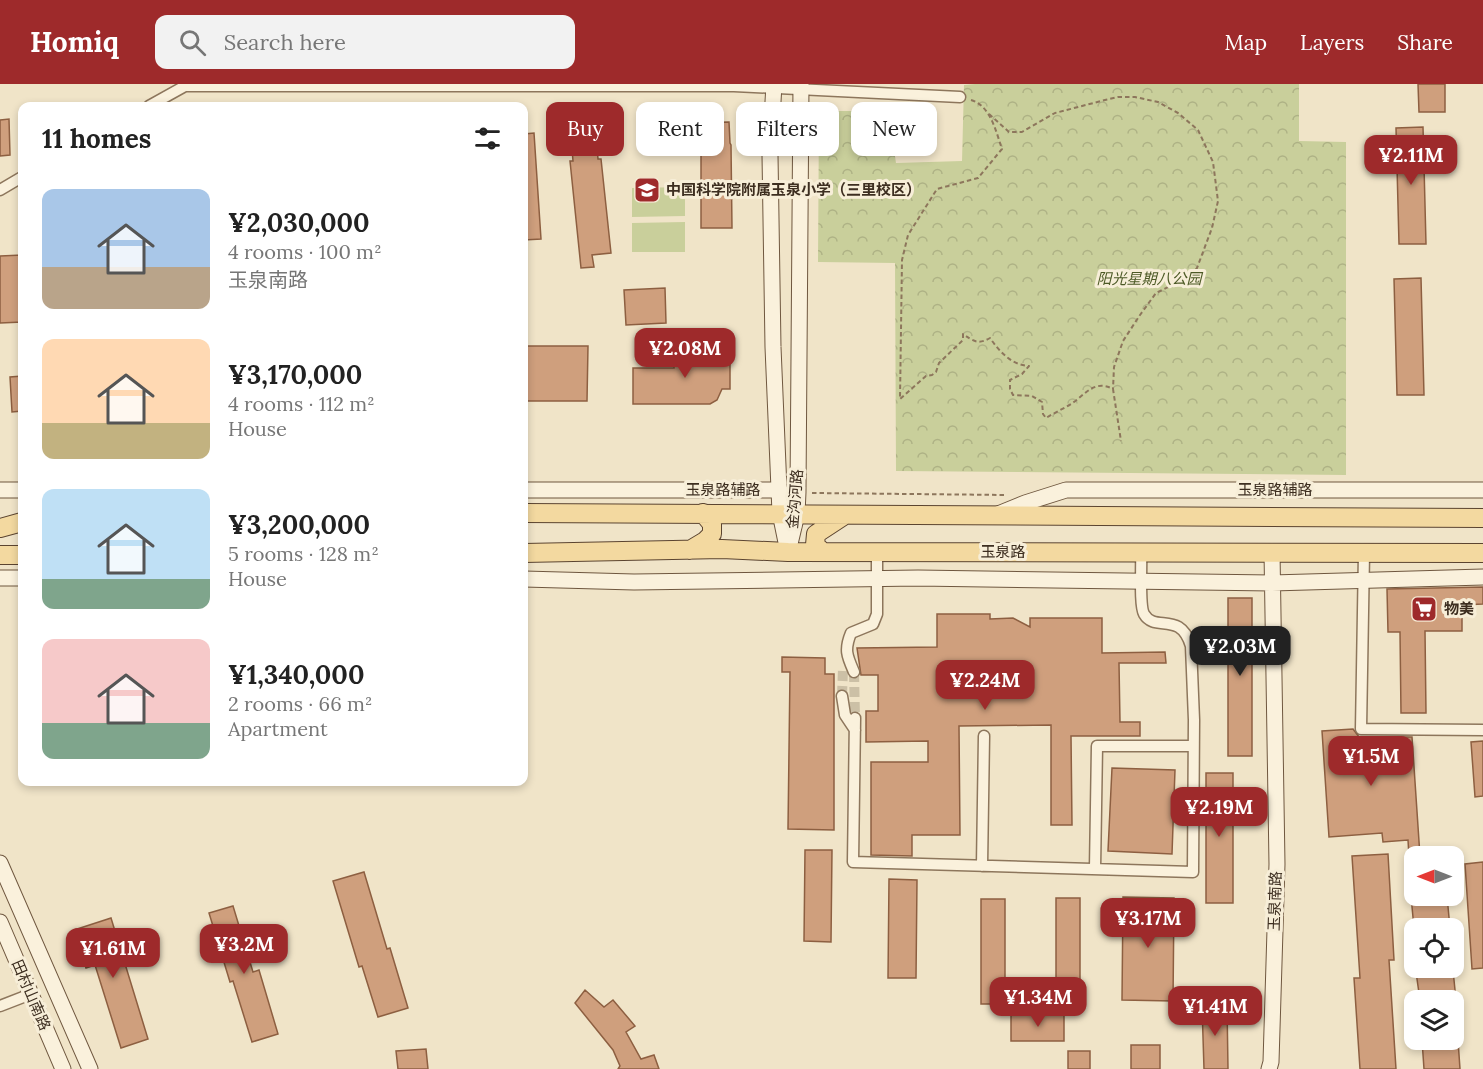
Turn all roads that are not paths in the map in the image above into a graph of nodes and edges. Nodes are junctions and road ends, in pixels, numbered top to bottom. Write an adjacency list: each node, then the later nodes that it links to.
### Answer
1 (185, 85): 2 (street); 5 (street)
2 (774, 86): 3 (street); 11 (street, 金沟河路)
3 (801, 86): 4 (street); 15 (street, 金沟河路)
4 (960, 97)
5 (156, 102)
6 (18, 179): 7 (street)
7 (0, 190)
8 (0, 490): 9 (street)
9 (18, 490)
10 (528, 490): 11 (street, 玉泉路辅路)
11 (780, 490): 15 (street, 金沟河路)
12 (1483, 490): 18 (street, 玉泉路辅路)
13 (528, 513): 14 (main road)
14 (703, 513): 15 (main road); 23 (main road)
15 (789, 513): 16 (main road); 24 (street, 金沟河路)
16 (845, 514): 18 (main road); 25 (main road)
17 (18, 516): 19 (main road)
18 (993, 516): 20 (main road)
19 (0, 517)
20 (1483, 518)
21 (18, 523): 22 (main road)
22 (0, 528)
23 (690, 550): 24 (main road, 玉泉路); 29 (main road, 玉泉路)
24 (789, 552): 25 (main road, 玉泉路)
25 (823, 552): 26 (main road, 玉泉路)
26 (877, 552): 27 (main road, 玉泉路); 38 (street)
27 (1142, 552): 28 (main road, 玉泉路); 39 (street)
28 (1272, 552): 30 (main road, 玉泉路); 41 (street, 玉泉南路)
29 (528, 553)
30 (1364, 553): 31 (main road, 玉泉路); 40 (street)
31 (1483, 553)
32 (0, 555): 33 (main road)
33 (18, 555)
34 (1483, 577): 40 (street)
35 (0, 578): 36 (street)
36 (18, 578)
37 (528, 579): 38 (street)
38 (877, 579): 39 (street); 42 (street)
39 (1142, 581): 41 (street); 48 (street)
40 (1363, 581): 41 (street); 46 (street)
41 (1272, 583): 57 (street, 玉泉南路)
42 (849, 670)
43 (842, 696): 45 (street)
44 (855, 718): 45 (street)
45 (855, 730): 50 (street)
46 (1483, 730)
47 (984, 736): 50 (street)
48 (1194, 746): 51 (street); 51 (street)
49 (0, 863): 56 (street, 田村山南路)
50 (982, 866): 51 (street)
51 (1095, 869)
52 (0, 922): 53 (street, 田村山南路)
53 (31, 994): 54 (street); 55 (street, 田村山南路)
54 (0, 1006)
55 (63, 1069)
56 (90, 1069)
57 (1269, 1069)

